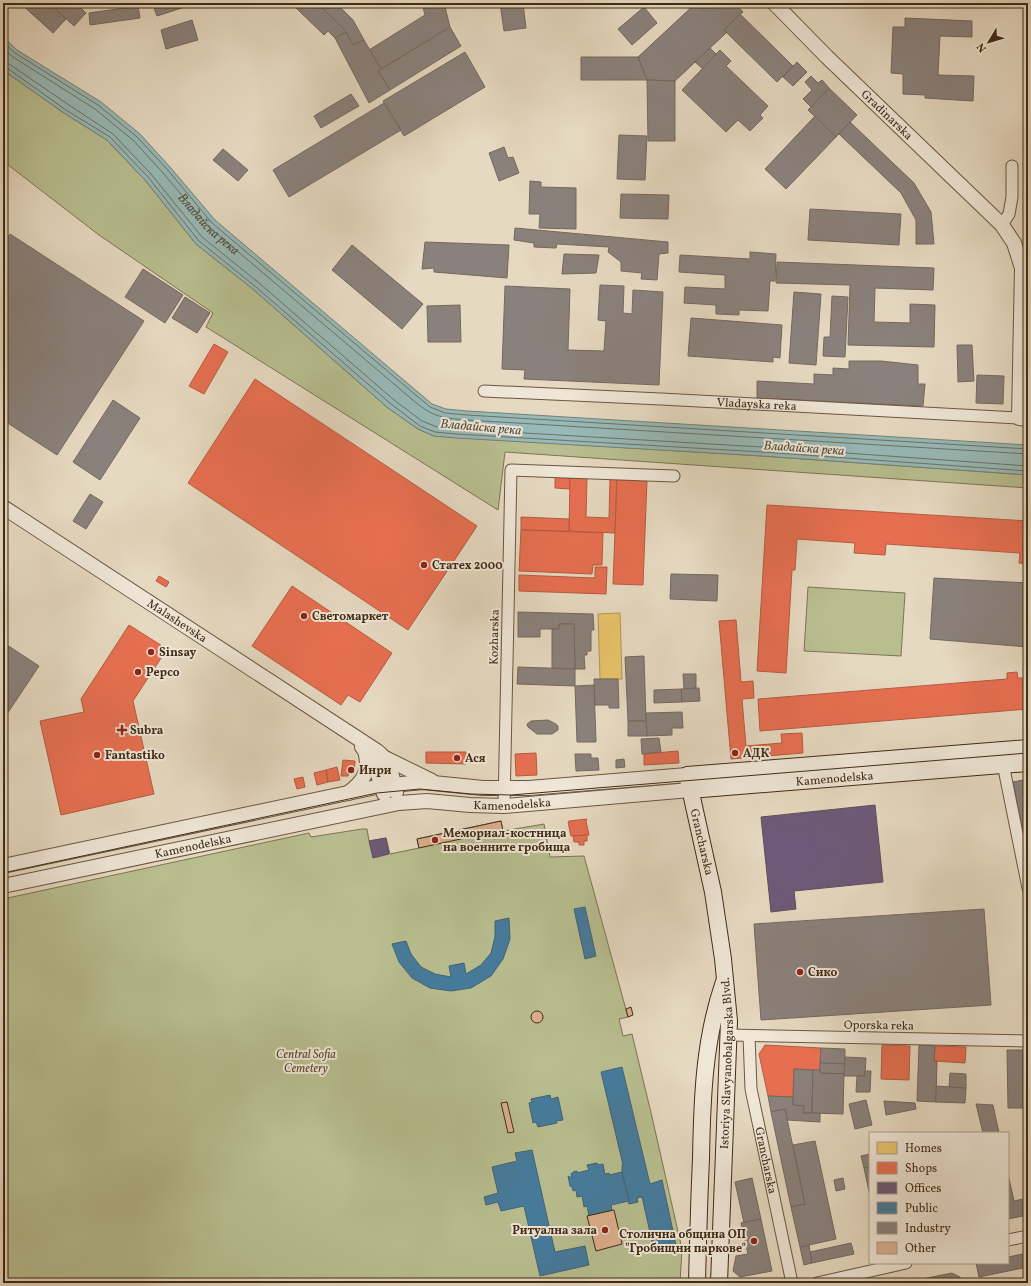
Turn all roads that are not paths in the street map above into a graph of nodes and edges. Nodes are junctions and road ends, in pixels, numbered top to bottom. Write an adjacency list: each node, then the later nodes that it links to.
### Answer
1 (774, 3): 3 (street, Gradinarska)
2 (1012, 166): 3 (street)
3 (1002, 225): 5 (street, Gradinarska)
4 (484, 391): 5 (street, Vladayska reka)
5 (1024, 419)
6 (674, 476): 17 (street, Kozharska)
7 (3, 507): 8 (street, Malashevska)
8 (351, 735): 10 (street, Malashevska); 11 (street, Malashevska)
9 (1028, 748): 12 (main road, Kamenodelska)
10 (364, 749): 16 (street, Malashevska); 18 (street)
11 (385, 758): 15 (street); 16 (street, Malashevska)
12 (1002, 758): 13 (main road, Kamenodelska); 14 (main road, Kamenodelska); 23 (street)
13 (1028, 764)
14 (689, 783): 17 (street, Kamenodelska); 20 (street, Kamenodelska); 24 (main road, Grancharska)
15 (438, 784): 16 (street, Kamenodelska); 17 (street, Kamenodelska)
16 (388, 786): 18 (street, Kamenodelska); 19 (street, Malashevska)
17 (504, 789): 20 (street, Kozharska)
18 (348, 793): 21 (street, Kamenodelska)
19 (393, 804): 20 (street, Kamenodelska); 22 (street, Kamenodelska)
20 (504, 806)
21 (3, 866)
22 (3, 886)
23 (1028, 888)
24 (725, 981): 25 (main road, Istoriya Slavyanobalgarska Blvd.); 31 (main road, Istoriya Slavyanobalgarska Blvd.)
25 (730, 1035): 26 (street, Oporska reka); 32 (main road, Istoriya Slavyanobalgarska Blvd.)
26 (749, 1036): 27 (street, Oporska reka); 33 (street, Grancharska)
27 (1028, 1041)
28 (1028, 1236): 29 (street)
29 (1009, 1240)
30 (902, 1264): 34 (street)
31 (697, 1283)
32 (719, 1283)
33 (792, 1283)
34 (816, 1283)

